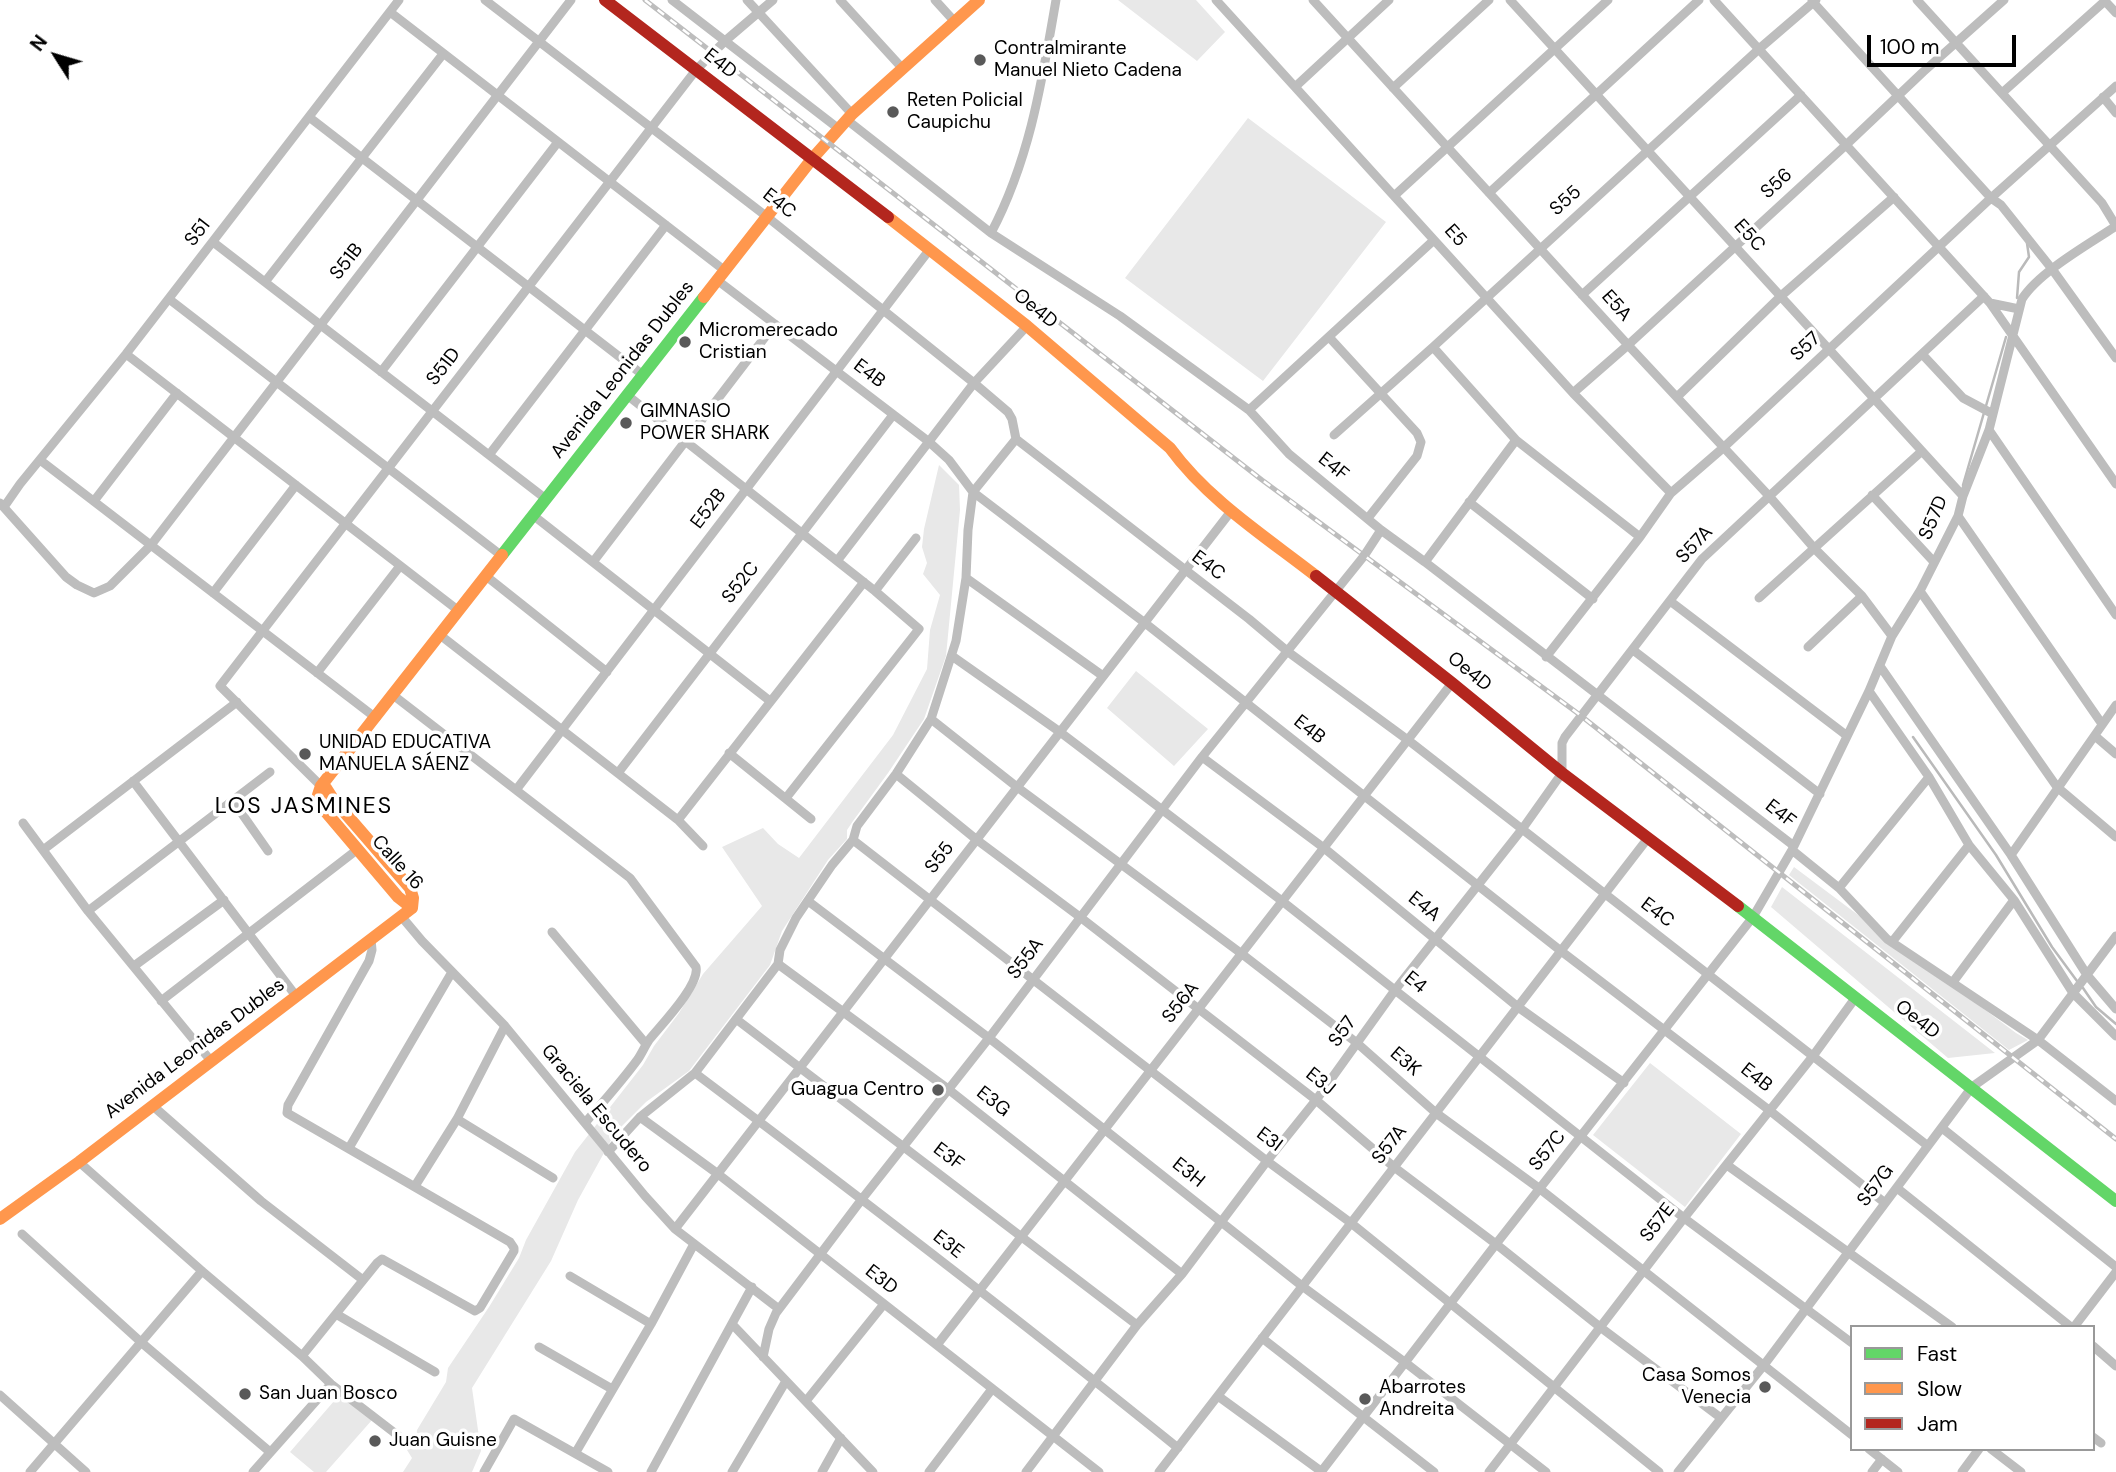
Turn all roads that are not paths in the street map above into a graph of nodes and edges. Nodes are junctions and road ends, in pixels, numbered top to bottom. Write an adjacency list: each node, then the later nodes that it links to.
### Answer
1 (398, 0): 24 (street, S51)
2 (485, 0): 29 (street, E4C)
3 (571, 0): 29 (street, S51B)
4 (605, 0): 36 (street, E4D)
5 (672, 0): 30 (street)
6 (747, 0): 25 (street, E4F)
7 (774, 0): 25 (street, S51D)
8 (840, 0): 35 (street)
9 (935, 0): 27 (street)
10 (979, 0): 27 (street, Avenida Leonidas Dubles)
11 (1056, 0): 67 (street)
12 (1216, 0): 38 (street, E5)
13 (1313, 0): 28 (street, E5A)
14 (1389, 0): 28 (street)
15 (1489, 0): 39 (street)
16 (1510, 0): 32 (street, E5C)
17 (1608, 0): 32 (street)
18 (1699, 0): 41 (street)
19 (1714, 0): 33 (street)
20 (1917, 0): 31 (street)
21 (2004, 0): 31 (street, S56)
22 (1813, 1): 33 (street, S55); 44 (street)
23 (2105, 1): 26 (street); 40 (street)
24 (390, 12): 34 (street, E4B); 47 (street, S51)
25 (759, 13): 30 (street, S51D); 48 (street, E4F)
26 (2116, 13)
27 (955, 22): 35 (street, Avenida Leonidas Dubles)
28 (1348, 38): 38 (street); 39 (street, E5A)
29 (539, 41): 43 (street, S51B); 49 (street, E4C)
30 (725, 41): 36 (street, S51D); 48 (street)
31 (1956, 43): 40 (street); 44 (street, S56)
32 (1555, 49): 41 (street, E5C); 53 (street)
33 (1759, 49): 42 (street); 54 (street, S55)
34 (443, 54): 43 (street, E4B); 55 (street)
35 (903, 69): 48 (street, Avenida Leonidas Dubles)
36 (696, 70): 49 (street, S51D); 56 (street, E4D)
37 (2116, 86): 45 (street, S57)
38 (1295, 87): 59 (street, E5)
39 (1393, 88): 53 (street, E5A)
40 (2002, 93): 52 (street)
41 (1596, 94): 54 (street, E5C); 58 (street)
42 (1801, 95): 51 (street); 60 (street)
43 (498, 96): 50 (street, E4B); 63 (street, S51B)
44 (1897, 97): 51 (street, S56); 62 (street)
45 (2103, 97): 46 (street); 52 (street, S57)
46 (2116, 113)
47 (309, 117): 55 (street); 69 (street, S51)
48 (846, 121): 56 (street, Avenida Leonidas Dubles); 67 (street, E4F)
49 (651, 127): 57 (street, S51D); 64 (street, E4C)
50 (558, 142): 57 (street, E4B); 71 (street)
51 (1846, 145): 61 (street); 70 (street, S56)
52 (2049, 145): 62 (street, S57); 66 (street)
53 (1447, 147): 58 (street, E5A); 59 (street)
54 (1648, 150): 60 (street, E5C); 74 (street, S55)
55 (362, 158): 63 (street); 77 (street)
56 (812, 159): 64 (street, Avenida Leonidas Dubles); 73 (street, Oe4D)
57 (609, 182): 65 (street, E4B); 78 (street, S51D)
58 (1489, 193): 74 (street, E5A)
59 (1394, 196): 68 (street, E5)
60 (1690, 197): 70 (street, E5C); 79 (street)
61 (1894, 197): 72 (street); 80 (street)
62 (1991, 198): 72 (street, S57); 75 (street)
63 (417, 200): 71 (street); 87 (street, S51B)
64 (766, 216): 76 (street, Avenida Leonidas Dubles); 85 (street, E4C)
65 (666, 225): 76 (street, E4B); 89 (street)
66 (2116, 226): 75 (street, S57D)
67 (991, 233): 109 (street, E4F)
68 (1434, 240): 81 (street, E5); 91 (street)
69 (213, 242): 77 (street); 82 (street, S51)
70 (1734, 246): 80 (street, E5C); 92 (street, S56)
71 (477, 247): 78 (street); 99 (street)
72 (1939, 247): 83 (street); 94 (street, S57)
73 (930, 249): 85 (street, E52B); 88 (street, Oe4D)
74 (1540, 249): 79 (street, E5A); 81 (street, S55)
75 (2053, 270): 84 (street, S57D); 97 (street)
76 (720, 275): 86 (street, E4B); 100 (street, Avenida Leonidas Dubles)
77 (265, 282): 87 (street)
78 (528, 286): 89 (street); 110 (street, S51D)
79 (1583, 295): 92 (street, E5A)
80 (1781, 296): 94 (street, E5C); 107 (street)
81 (1487, 297): 93 (street, S55); 105 (street, E5)
82 (169, 299): 95 (street, S51); 101 (street)
83 (1987, 300): 84 (street); 90 (street); 96 (street, S57A)
84 (2020, 309): 90 (street, S57D)
85 (883, 310): 98 (street, E52B); 102 (street, E4C)
86 (775, 324): 98 (street, E4B); 118 (street)
87 (320, 325): 99 (street); 101 (street, S51B)
88 (1027, 327): 102 (street); 137 (street, Oe4D)
89 (585, 330): 100 (street); 122 (street)
90 (2013, 335): 111 (street, S57D); 125 (street)
91 (1329, 337): 103 (street); 109 (street)
92 (1628, 345): 105 (street, S56); 107 (street, E5A)
93 (1433, 348): 103 (street, S55); 117 (street)
94 (1829, 349): 108 (street, E5C); 120 (street, S57)
95 (126, 354): 104 (street); 123 (street, S51)
96 (1922, 354): 108 (street, S57A); 111 (street)
97 (2116, 358)
98 (836, 371): 112 (street, E4B); 127 (street, E52B)
99 (381, 372): 110 (street)
100 (643, 375): 106 (street, Avenida Leonidas Dubles)
101 (276, 382): 115 (street, S51B); 124 (street)
102 (974, 383): 116 (street, E4C); 119 (street)
103 (1380, 392): 114 (street, S55); 140 (street)
104 (177, 393): 115 (street); 134 (street)
105 (1573, 393): 129 (street, E5)
106 (627, 395): 118 (street); 133 (street, Avenida Leonidas Dubles)
107 (1678, 396): 120 (street, E5A)
108 (1875, 399): 121 (street, E5C); 131 (street, S57A)
109 (1249, 410): 140 (street, E4F)
110 (432, 411): 122 (street); 124 (street, S51D)
111 (1993, 414): 113 (street, S57D)
112 (893, 415): 119 (street, E4B); 143 (street, S52C)
113 (1989, 430): 132 (street, S57D); 168 (street)
114 (1334, 435)
115 (234, 438): 126 (street); 146 (street, S51B)
116 (1016, 439): 128 (street); 154 (street, E4C)
117 (1516, 440): 135 (street); 145 (street)
118 (685, 441): 127 (street); 150 (street)
119 (928, 442): 128 (street, E4B); 149 (street)
120 (1723, 448): 129 (street, S57); 131 (street, E5A)
121 (1922, 451): 130 (street); 132 (street, E5C)
122 (489, 455): 133 (street)
123 (40, 460): 134 (street); 136 (street, S51)
124 (388, 468): 141 (street, S51D); 148 (street)
125 (2116, 484)
126 (296, 485): 141 (street); 161 (street)
127 (746, 489): 143 (street); 166 (street, E52B)
128 (973, 492): 156 (street); 169 (street, E4B)
129 (1671, 493): 145 (street, S57)
130 (1872, 495): 147 (street); 152 (street)
131 (1769, 496): 147 (street, E5A); 165 (street, S57A)
132 (1963, 496): 139 (street, S57D)
133 (547, 499): 138 (street, Avenida Leonidas Dubles)
134 (94, 501): 146 (street)
135 (1469, 502): 151 (street); 164 (street)
136 (2, 505): 146 (street, S51B)
137 (1232, 510): 154 (street, S55); 160 (street, Oe4D)
138 (534, 516): 148 (street, Avenida Leonidas Dubles); 150 (street)
139 (1958, 516): 152 (street, S57D); 193 (street)
140 (1368, 518): 142 (street, E4F)
141 (346, 524): 153 (street); 170 (street, S51D)
142 (1381, 530): 151 (street, E4F); 160 (street, S55A)
143 (802, 533): 149 (street); 176 (street, S52C)
144 (916, 537): 158 (street)
145 (1640, 537): 164 (street, S57)
146 (151, 545): 161 (street)
147 (1814, 548): 162 (street, E5A); 163 (street)
148 (502, 556): 155 (street, Avenida Leonidas Dubles)
149 (837, 561): 157 (street)
150 (593, 562): 166 (street)
151 (1425, 562): 178 (street, E4F)
152 (1934, 562): 159 (street, S57D)
153 (400, 566): 167 (street); 181 (street)
154 (1185, 570): 169 (street, S55); 175 (street, E4C)
155 (486, 576): 167 (street, Avenida Leonidas Dubles); 180 (street)
156 (965, 578): 177 (street); 182 (street)
157 (864, 582): 158 (street); 187 (street)
158 (875, 591): 214 (street)
159 (1920, 591): 172 (street, S57D); 210 (street)
160 (1335, 592): 175 (street, S55A); 183 (street, Oe4D)
161 (213, 593): 170 (street)
162 (1862, 596): 172 (street, E5A); 173 (street)
163 (1759, 598)
164 (1592, 599): 178 (street, S57)
165 (1670, 601): 174 (street, S57A); 196 (street)
166 (654, 610): 176 (street); 180 (street, E52B)
167 (459, 611): 171 (street, Avenida Leonidas Dubles)
168 (2116, 615)
169 (1145, 623): 182 (street, S55); 189 (street, E4B)
170 (263, 631): 181 (street); 188 (street, S51D)
171 (440, 635): 186 (street, Avenida Leonidas Dubles); 194 (street)
172 (1892, 636): 179 (street, S57D)
173 (1808, 647)
174 (1633, 650): 185 (street, S57A); 212 (street)
175 (1287, 651): 189 (street, S55A); 198 (street, E4C)
176 (709, 653): 187 (street); 203 (street, S52C)
177 (951, 656): 192 (street); 195 (street, E4)
178 (1546, 657): 185 (street, E4F)
179 (1880, 666): 184 (street, S57D); 233 (street)
180 (607, 672): 194 (street, E52B)
181 (317, 673): 191 (street)
182 (1103, 676): 195 (street, S55)
183 (1452, 682): 198 (street, S56A); 204 (street, Oe4D)
184 (1869, 691): 196 (street, S57D); 206 (street)
185 (1596, 694): 204 (street, S57A); 229 (street, E4F)
186 (393, 695): 191 (street, Avenida Leonidas Dubles); 211 (street)
187 (769, 701): 199 (street)
188 (237, 702): 207 (street); 208 (street)
189 (1246, 703): 201 (street, S55A); 213 (street, E4B)
190 (2116, 705): 193 (street)
191 (376, 718): 208 (street, Avenida Leonidas Dubles)
192 (931, 719): 205 (street); 209 (street, E3K)
193 (2102, 724): 197 (street)
194 (563, 730): 203 (street); 211 (street, E52B)
195 (1060, 732): 209 (street, S55); 216 (street, E4)
196 (1846, 735): 212 (street, S57D)
197 (2095, 736): 200 (street); 210 (street)
198 (1408, 740): 213 (street, S56A); 220 (street, E4C)
199 (729, 753): 214 (street); 218 (street)
200 (2116, 754)
201 (1202, 757): 216 (street, S55A); 228 (street, E4A)
202 (270, 772): 215 (street)
203 (618, 773): 218 (street)
204 (1562, 773): 220 (street, S57); 222 (street, Oe4D)
205 (896, 774): 223 (street); 224 (street, E3J)
206 (1930, 777): 226 (street); 236 (street)
207 (133, 781): 225 (street); 231 (street)
208 (321, 786): 230 (street, Calle 16); 244 (street, Calle 16)
209 (1017, 787): 224 (street, S55); 234 (street, E3K)
210 (2057, 787): 221 (street); 233 (street)
211 (516, 790): 279 (street)
212 (1820, 794): 229 (street, S57D)
213 (1364, 796): 228 (street, S56A); 235 (street, E4B)
214 (786, 798): 217 (street)
215 (233, 801): 225 (street); 232 (street)
216 (1161, 810): 234 (street, S55A); 242 (street, E4)
217 (811, 819)
218 (678, 820): 227 (street)
219 (23, 823): 231 (street)
220 (1522, 828): 235 (street, S57); 237 (street, E4C)
221 (2116, 836)
222 (1648, 838): 237 (street, S57A); 246 (street, Oe4D)
223 (853, 840): 239 (street, E3I); 241 (street)
224 (976, 840): 239 (street, S55); 245 (street, E3J)
225 (179, 842): 238 (street); 243 (street)
226 (1969, 845): 240 (street); 252 (street)
227 (703, 846)
228 (1324, 848): 242 (street, S56A); 251 (street, E4A)
229 (1793, 848): 236 (street, E4F); 246 (street, S57C)
230 (358, 849): 244 (street, Calle 16); 248 (street)
231 (43, 850): 243 (street)
232 (268, 851)
233 (2011, 855): 260 (street)
234 (1121, 865): 245 (street, S55A); 254 (street, E3K)
235 (1479, 886): 251 (street, S57); 253 (street, E4B)
236 (1839, 888): 252 (street, E4F)
237 (1604, 895): 253 (street, S57A); 259 (street, E4C)
238 (224, 900): 248 (street); 257 (street)
239 (929, 900): 255 (street, S55); 261 (street, E3I)
240 (2014, 900): 262 (street); 264 (street)
241 (808, 901): 255 (street, E3H); 256 (street)
242 (1282, 901): 254 (street, S56A); 263 (street, E4)
243 (88, 911): 257 (street)
244 (406, 912): 250 (street, Avenida Leonidas Dubles); 258 (street, Graciela Escudero)
245 (1080, 917): 261 (street, S55A); 270 (street, E3J)
246 (1753, 917): 259 (street, S57C); 266 (street, Oe4D)
247 (552, 932): 279 (street)
248 (248, 934): 265 (street); 267 (street)
249 (2116, 936): 260 (street, S57G)
250 (371, 939): 265 (street, Avenida Leonidas Dubles); 303 (street)
251 (1436, 940): 263 (street, S57); 268 (street, E4A)
252 (1892, 942): 262 (street, E4F)
253 (1561, 951): 268 (street, S57A); 274 (street, E4B)
254 (1242, 954): 270 (street, S56A); 278 (street, E3K)
255 (885, 958): 271 (street, S55); 276 (street, E3H)
256 (778, 964): 271 (street, E3G); 272 (street)
257 (134, 966): 267 (street)
258 (452, 972): 273 (street, Graciela Escudero); 303 (street)
259 (1709, 974): 274 (street, S57C); 280 (street, E4C)
260 (2087, 975): 264 (street, S57G); 269 (street)
261 (1032, 980): 276 (street, S55A); 284 (street, E3I)
262 (1953, 982): 277 (street, E4F)
263 (1395, 990): 278 (street, S57); 281 (street, E4)
264 (2073, 993): 275 (street); 277 (street, S57G)
265 (296, 996): 282 (street, Avenida Leonidas Dubles)
266 (1856, 997): 280 (street, S57E); 287 (street, Oe4D)
267 (161, 1001): 282 (street)
268 (1518, 1007): 281 (street, S57A); 286 (street, E4A)
269 (2116, 1009)
270 (1198, 1010): 284 (street, S56A); 289 (street, E3J)
271 (844, 1011): 283 (street, S55); 288 (street, E3G)
272 (736, 1019): 283 (street, E3F); 285 (street)
273 (505, 1026): 295 (street); 297 (street, Graciela Escudero)
274 (1665, 1030): 286 (street, S57C); 292 (street, E4B)
275 (2116, 1036)
276 (989, 1038): 288 (street, S55A); 299 (street, E3H)
277 (2038, 1040): 287 (street, S57G); 290 (street, E4F)
278 (1357, 1043): 289 (street, S57); 293 (street, E3K)
279 (646, 1044): 297 (street)
280 (1813, 1056): 292 (street, S57E); 302 (street, E4C)
281 (1479, 1057): 293 (street, S57A); 300 (street, E4)
282 (211, 1061): 291 (street, Avenida Leonidas Dubles)
283 (800, 1067): 296 (street, S55); 301 (street, E3F)
284 (1151, 1071): 299 (street, S56A); 305 (street, E3I)
285 (695, 1073): 294 (street); 296 (street, E3E)
286 (1624, 1083): 300 (street, S57C)
287 (1972, 1087): 298 (street, S57G); 316 (street, Oe4D)
288 (948, 1089): 301 (street, S55A); 311 (street, E3G)
289 (1316, 1100): 305 (street, S57); 308 (street, E3J)
290 (2116, 1101)
291 (153, 1106): 306 (street, Avenida Leonidas Dubles); 334 (street)
292 (1769, 1110): 307 (street, S57E); 317 (street, E4B)
293 (1436, 1112): 308 (street, S57A); 314 (street, E3K)
294 (640, 1116): 304 (street); 309 (street, E3D)
295 (457, 1119): 310 (street); 312 (street)
296 (759, 1121): 309 (street, S55); 315 (street, E3E)
297 (585, 1123): 304 (street, Graciela Escudero)
298 (1942, 1128): 302 (street, S57G); 329 (street)
299 (1105, 1129): 311 (street, S56A); 320 (street, E3H)
300 (1582, 1136): 314 (street, S57C); 318 (street, E4)
301 (903, 1146): 315 (street, S55A); 324 (street, E3F)
302 (1928, 1146): 313 (street, S57G)
303 (349, 1148): 312 (street)
304 (608, 1152): 322 (street, Graciela Escudero)
305 (1267, 1161): 320 (street, S57); 321 (street, E3I)
306 (79, 1162): 319 (street, Avenida Leonidas Dubles); 330 (street)
307 (1727, 1165): 318 (street, S57E); 327 (street)
308 (1394, 1167): 321 (street, S57A); 326 (street, E3J)
309 (718, 1174): 322 (street, S55); 328 (street, E3D)
310 (553, 1178)
311 (1066, 1181): 324 (street, S56A); 332 (street, E3G)
312 (415, 1186): 334 (street)
313 (1897, 1188): 317 (street, S57G); 347 (street)
314 (1540, 1189): 326 (street, S57C); 331 (street, E3K)
315 (862, 1199): 328 (street, S55A); 337 (street, E3E)
316 (2116, 1201)
317 (1885, 1203): 327 (street, S57G)
318 (1684, 1218): 331 (street, S57E); 341 (street, E4)
319 (0, 1219)
320 (1221, 1222): 332 (street, S57); 335 (street, E3H)
321 (1351, 1223): 335 (street, S57A); 339 (street, E3I)
322 (675, 1229): 325 (street, Graciela Escudero)
323 (22, 1234): 352 (street)
324 (1022, 1237): 337 (street, S56A); 345 (street, E3F)
325 (694, 1244): 336 (street, Graciela Escudero); 343 (street)
326 (1496, 1244): 339 (street, S57C); 349 (street, E3J)
327 (1849, 1252): 341 (street, S57G); 346 (street)
328 (821, 1254): 338 (street, E3D); 340 (street, S55A)
329 (2116, 1270): 348 (street)
330 (202, 1271): 352 (street); 356 (street)
331 (1643, 1271): 349 (street, S57E); 359 (street, E3K)
332 (1182, 1274): 345 (street, S57)
333 (570, 1276): 343 (street)
334 (363, 1280): 342 (street)
335 (1302, 1286): 350 (street, S57A); 358 (street, E3H)
336 (752, 1287): 340 (street, Graciela Escudero); 344 (street)
337 (979, 1292): 353 (street, S56A); 362 (street, E3E)
338 (884, 1304): 353 (street, E3D); 370 (street)
339 (1450, 1304): 358 (street, S57C); 365 (street, E3I)
340 (779, 1308): 357 (street, S55A)
341 (1806, 1308): 351 (street, E4); 359 (street, S57G)
342 (336, 1314): 356 (street); 361 (street)
343 (651, 1324): 366 (street)
344 (732, 1324): 357 (street); 391 (street)
345 (1137, 1325): 362 (street, S57)
346 (1949, 1325)
347 (2069, 1325)
348 (2074, 1325)
349 (1600, 1327): 365 (street, S57E); 372 (street, E3J)
350 (1262, 1338): 369 (street, S57A); 371 (street)
351 (1850, 1341)
352 (142, 1343): 376 (street); 383 (street)
353 (937, 1345): 367 (street, E3D)
354 (539, 1347): 366 (street)
355 (2095, 1348): 360 (street)
356 (302, 1356): 364 (street)
357 (763, 1357): 363 (street)
358 (1406, 1363): 371 (street, S57C); 378 (street, E3H)
359 (1764, 1365): 372 (street, S57G); 373 (street, E3K)
360 (2116, 1366)
361 (435, 1372)
362 (1094, 1380): 374 (street, S57); 379 (street, E3E)
363 (786, 1381): 370 (street); 392 (street)
364 (331, 1384): 377 (street); 383 (street)
365 (1554, 1387): 378 (street, S57E); 403 (street, E3I)
366 (612, 1389): 384 (street)
367 (992, 1390): 374 (street, E3D); 395 (street)
368 (0, 1395): 376 (street)
369 (1217, 1396): 379 (street, S57A); 399 (street)
370 (806, 1401): 375 (street)
371 (1363, 1417): 399 (street, S57C); 400 (street)
372 (1721, 1419): 404 (street, S57G)
373 (1850, 1433)
374 (1053, 1436): 396 (street, S57); 397 (street, E3D)
375 (841, 1438): 393 (street); 394 (street)
376 (54, 1444): 386 (street); 387 (street)
377 (409, 1444)
378 (1510, 1445): 401 (street, S57E); 402 (street, E3H)
379 (1178, 1448): 398 (street, S57A)
380 (1871, 1451): 385 (street)
381 (1978, 1451): 407 (street)
382 (1994, 1451): 408 (street)
383 (270, 1452): 388 (street)
384 (576, 1452): 389 (street); 390 (street)
385 (1882, 1460): 405 (street); 406 (street)
386 (30, 1472)
387 (86, 1472)
388 (254, 1472)
389 (484, 1472)
390 (608, 1472)
391 (650, 1472)
392 (732, 1472)
393 (822, 1472)
394 (873, 1472)
395 (929, 1472)
396 (1026, 1472)
397 (1099, 1472)
398 (1159, 1472)
399 (1321, 1472)
400 (1434, 1472)
401 (1489, 1472)
402 (1546, 1472)
403 (1659, 1472)
404 (1678, 1472)
405 (1872, 1472)
406 (1898, 1472)
407 (1962, 1472)
408 (2021, 1472)

